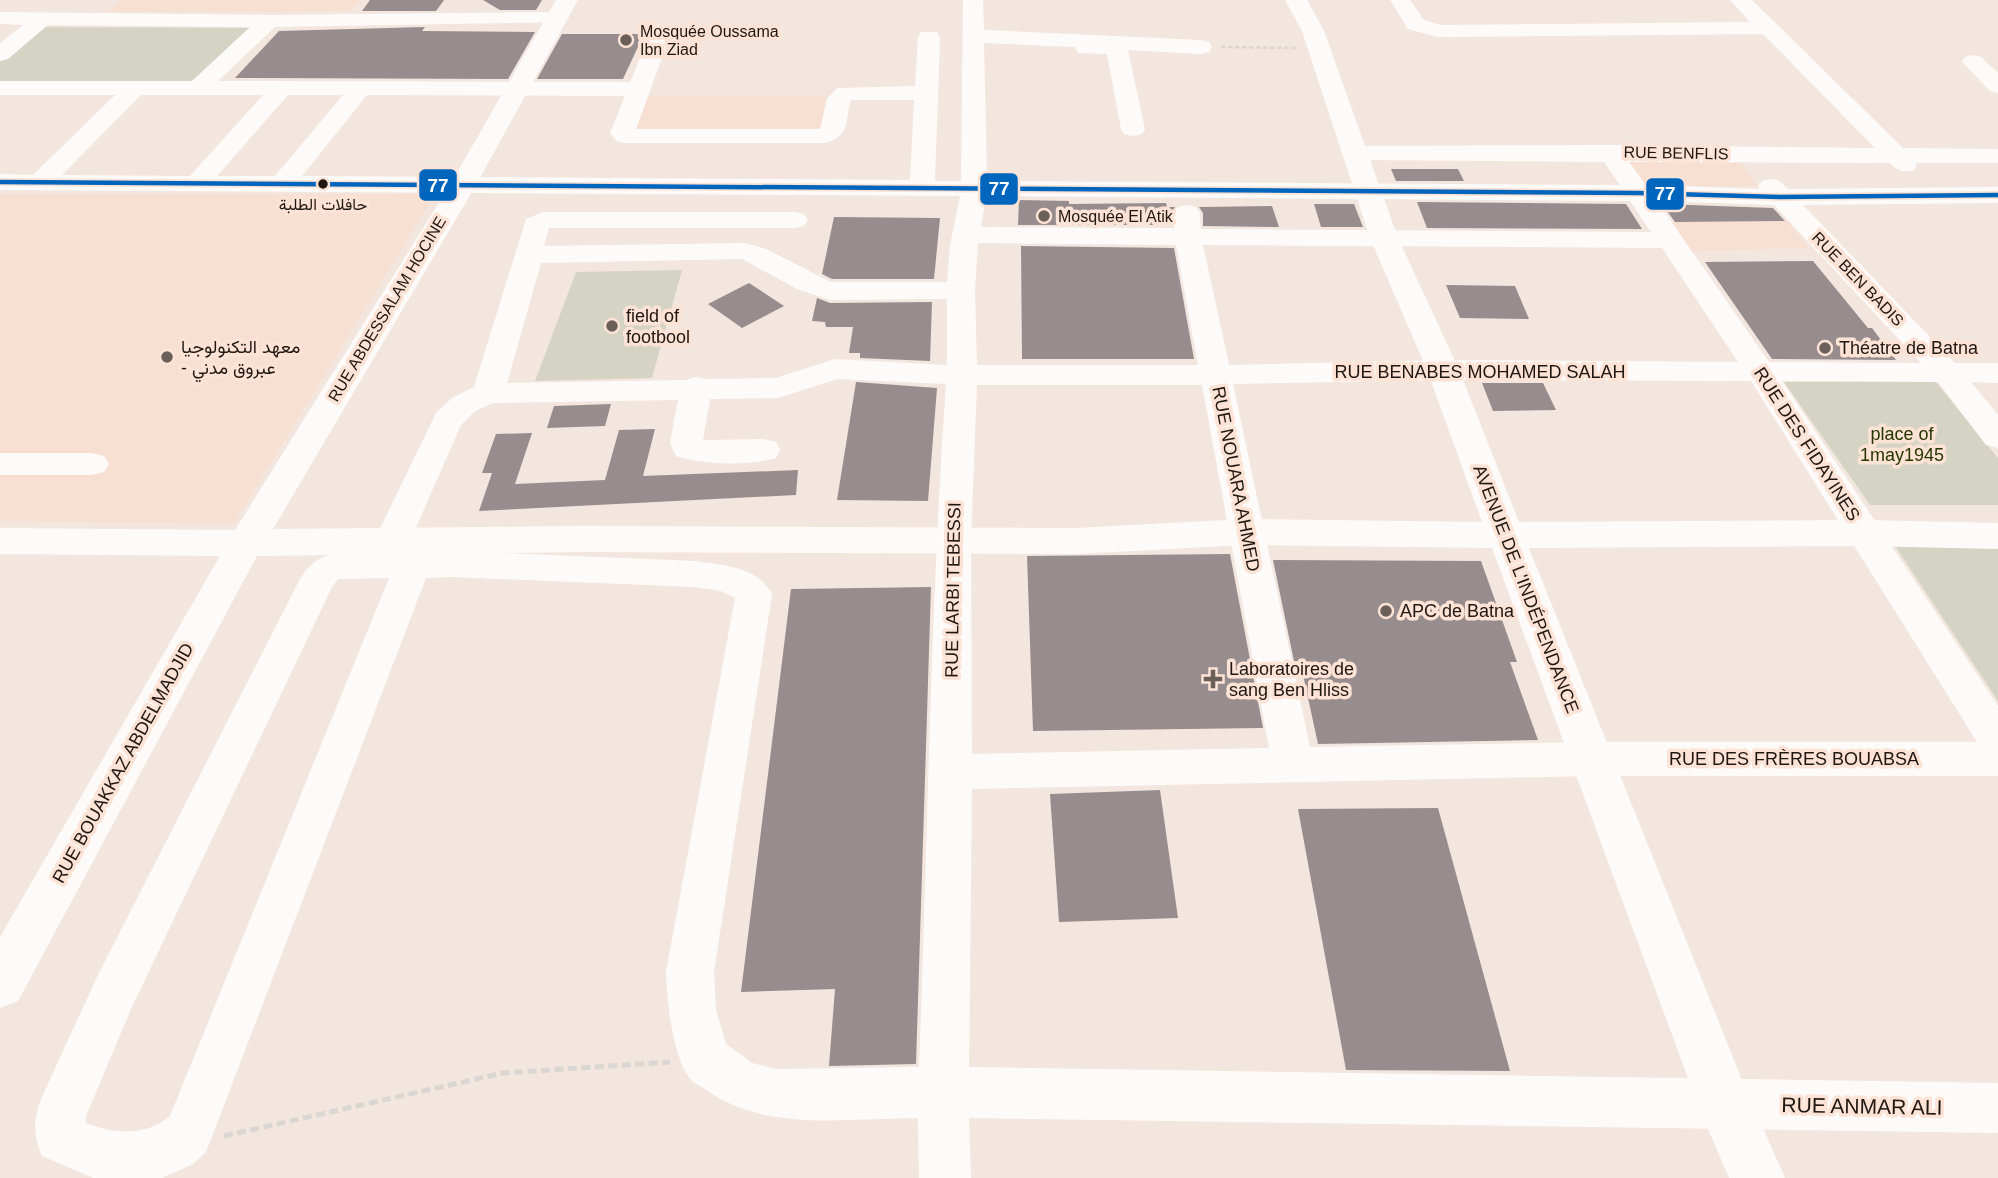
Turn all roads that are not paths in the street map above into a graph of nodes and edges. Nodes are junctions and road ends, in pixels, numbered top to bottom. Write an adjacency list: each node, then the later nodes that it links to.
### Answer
1 (74, 0): 9 (street)
2 (1296, 0): 32 (main road, AVENUE DE L'INDÉPENDANCE)
3 (1400, 0): 11 (street)
4 (1740, 0): 12 (street)
5 (973, 1): 14 (street, RUE LARBI TEBESSI)
6 (562, 9): 10 (street); 25 (main road, RUE ABDESSALAM HOCINE)
7 (1576, 10): 11 (street)
8 (0, 18): 9 (street)
9 (50, 18): 10 (street); 17 (street)
10 (269, 21): 23 (street)
11 (1590, 29): 12 (street)
12 (1772, 30): 35 (street)
13 (929, 37): 27 (street)
14 (974, 38): 16 (street); 28 (street); 44 (street, RUE LARBI TEBESSI)
15 (658, 39): 26 (street)
16 (1201, 47)
17 (0, 54)
18 (1973, 62): 19 (street)
19 (1998, 86)
20 (283, 87): 23 (street); 24 (street); 38 (street)
21 (0, 88): 22 (street)
22 (135, 88): 23 (street); 37 (street)
23 (199, 88)
24 (362, 88): 25 (street); 39 (street)
25 (518, 89): 26 (street); 40 (main road, RUE ABDESSALAM HOCINE)
26 (638, 89): 29 (street)
27 (925, 93): 30 (street); 43 (street)
28 (1133, 129)
29 (667, 136): 30 (street); 41 (street)
30 (794, 136): 42 (street)
31 (1609, 152): 32 (street, RUE BENFLIS); 33 (street, RUE BENFLIS); 47 (street, RUE DES FIDAYINES)
32 (1354, 153): 46 (main road, AVENUE DE L'INDÉPENDANCE)
33 (1743, 154): 35 (street, RUE BENFLIS); 50 (street, RUE BEN BADIS)
34 (1998, 156): 35 (street, RUE BENFLIS)
35 (1897, 157): 48 (street)
36 (0, 182): 37 (street)
37 (40, 182): 38 (street)
38 (197, 183): 39 (street)
39 (281, 185): 40 (street)
40 (463, 185): 41 (street); 76 (main road, RUE ABDESSALAM HOCINE)
41 (645, 186): 42 (street)
42 (783, 187): 43 (street)
43 (922, 189): 44 (street)
44 (974, 190): 45 (street); 52 (street, RUE LARBI TEBESSI)
45 (1185, 191): 46 (street); 53 (street, RUE NOUARA AHMED)
46 (1370, 192): 47 (street); 54 (main road, AVENUE DE L'INDÉPENDANCE)
47 (1638, 193): 50 (street); 55 (street, RUE DES FIDAYINES)
48 (1937, 195): 49 (street); 50 (street)
49 (1997, 196)
50 (1780, 197): 60 (street, RUE BEN BADIS)
51 (795, 220): 56 (street)
52 (966, 235): 53 (street); 57 (street, RUE LARBI TEBESSI)
53 (1188, 237): 54 (street); 63 (street, RUE NOUARA AHMED)
54 (1384, 238): 55 (street); 58 (main road, AVENUE DE L'INDÉPENDANCE)
55 (1670, 240): 59 (street, RUE DES FIDAYINES)
56 (529, 255): 57 (street); 65 (street)
57 (961, 290): 62 (street, RUE LARBI TEBESSI)
58 (1443, 370): 59 (street, RUE BENABES MOHAMED SALAH); 63 (street, RUE BENABES MOHAMED SALAH); 72 (main road, AVENUE DE L'INDÉPENDANCE)
59 (1761, 373): 60 (street, RUE BENABES MOHAMED SALAH); 71 (street, RUE DES FIDAYINES)
60 (1947, 373): 61 (street, RUE BENABES MOHAMED SALAH); 66 (street, RUE BEN BADIS)
61 (1998, 373)
62 (962, 375): 63 (street, RUE BENABES MOHAMED SALAH); 64 (street, RUE BENABES MOHAMED SALAH); 74 (street, RUE LARBI TEBESSI)
63 (1216, 375): 70 (street, RUE NOUARA AHMED)
64 (696, 387): 65 (street, RUE BENABES MOHAMED SALAH); 67 (street)
65 (488, 393): 77 (street)
66 (1998, 437)
67 (764, 450)
68 (0, 464): 69 (street)
69 (92, 464)
70 (1245, 532): 72 (main road); 74 (main road); 81 (street, RUE NOUARA AHMED)
71 (1864, 533): 72 (main road); 73 (main road); 78 (street, RUE DES FIDAYINES)
72 (1507, 535): 79 (main road, AVENUE DE L'INDÉPENDANCE)
73 (1998, 536)
74 (953, 539): 77 (main road); 82 (street, RUE LARBI TEBESSI)
75 (0, 541): 76 (main road)
76 (246, 543): 77 (main road); 83 (main road, RUE BOUAKKAZ ABDELMADJID)
77 (403, 552): 77 (street); 84 (street, RUE ANMAR ALI)
78 (1998, 740)
79 (1591, 759): 80 (street, RUE DES FRÈRES BOUABSA); 81 (street, RUE DES FRÈRES BOUABSA); 86 (main road, AVENUE DE L'INDÉPENDANCE)
80 (1998, 759)
81 (1293, 767): 82 (street, RUE DES FRÈRES BOUABSA)
82 (951, 772): 84 (street, RUE LARBI TEBESSI)
83 (0, 984)
84 (943, 1092): 86 (street, RUE ANMAR ALI); 87 (street, RUE LARBI TEBESSI)
85 (1998, 1108): 86 (street, RUE ANMAR ALI)
86 (1738, 1151)
87 (945, 1178)

